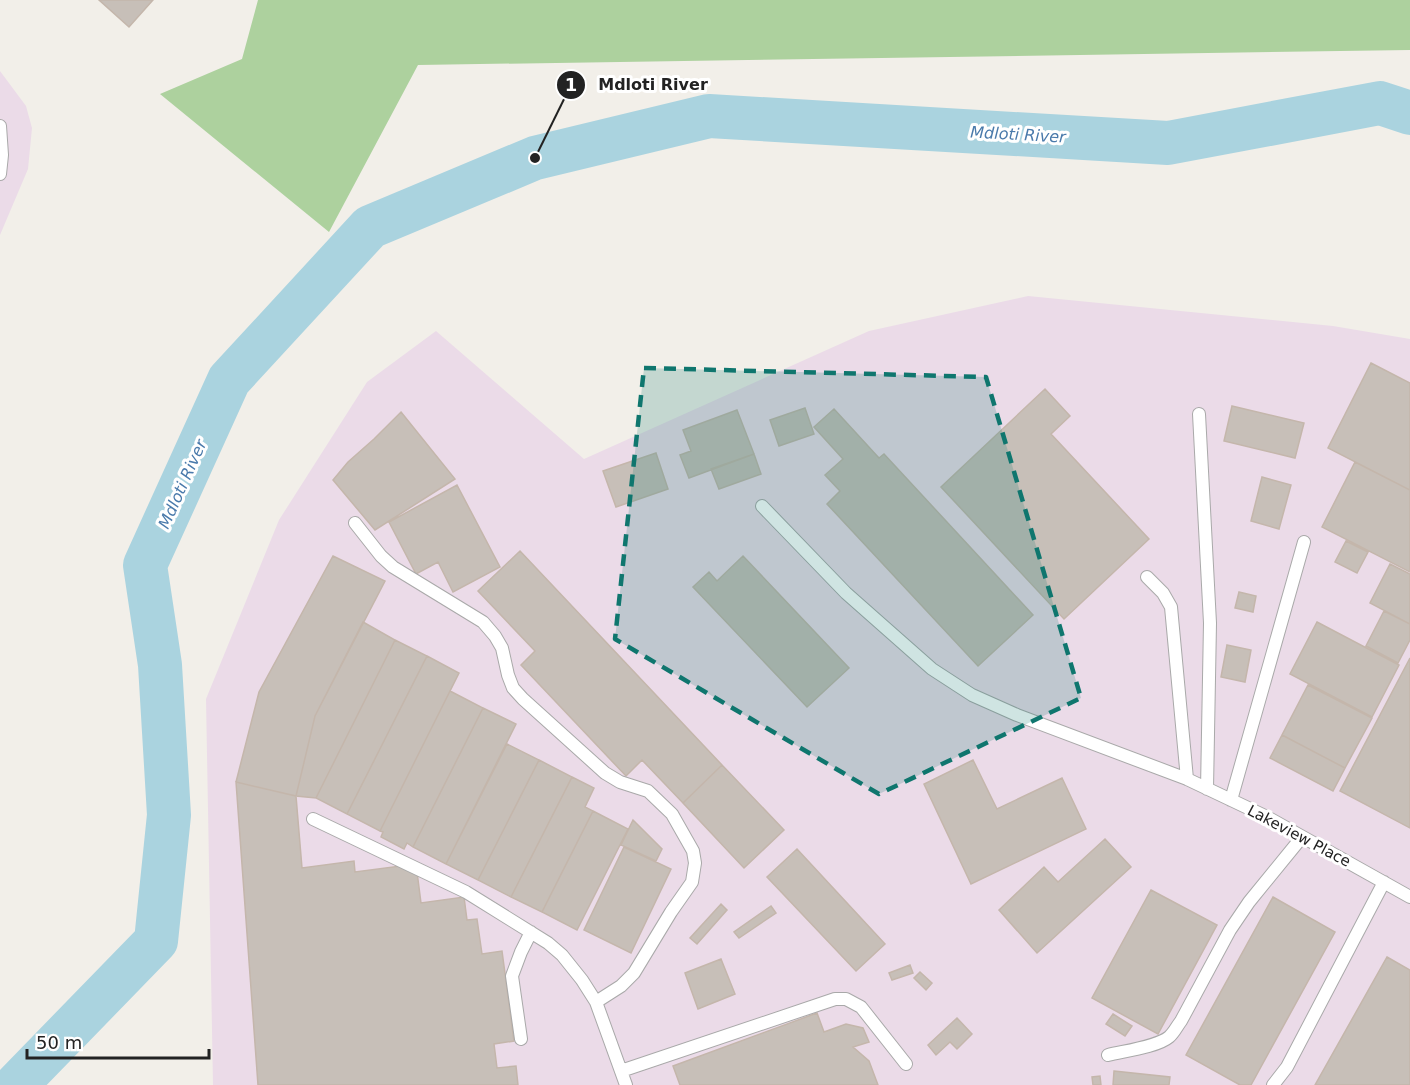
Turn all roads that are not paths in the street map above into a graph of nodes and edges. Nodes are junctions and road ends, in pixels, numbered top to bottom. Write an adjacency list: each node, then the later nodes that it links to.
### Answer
1 (0, 126): 2 (lane)
2 (0, 174)
3 (1198, 414): 9 (lane)
4 (762, 506): 8 (lane, Lakeview Place)
5 (356, 523): 16 (lane)
6 (1304, 542): 10 (lane)
7 (1147, 577): 8 (lane)
8 (1187, 779): 9 (lane, Lakeview Place)
9 (1207, 789): 10 (lane, Lakeview Place)
10 (1231, 800): 12 (lane, Lakeview Place)
11 (313, 819): 15 (lane)
12 (1302, 837): 13 (lane, Lakeview Place); 18 (lane)
13 (1384, 882): 14 (lane, Lakeview Place); 22 (lane)
14 (1410, 897)
15 (531, 932): 16 (lane); 17 (lane)
16 (596, 1002): 20 (lane)
17 (521, 1039)
18 (1108, 1055)
19 (906, 1064): 20 (lane)
20 (621, 1071): 21 (lane)
21 (626, 1085)
22 (1273, 1085)

